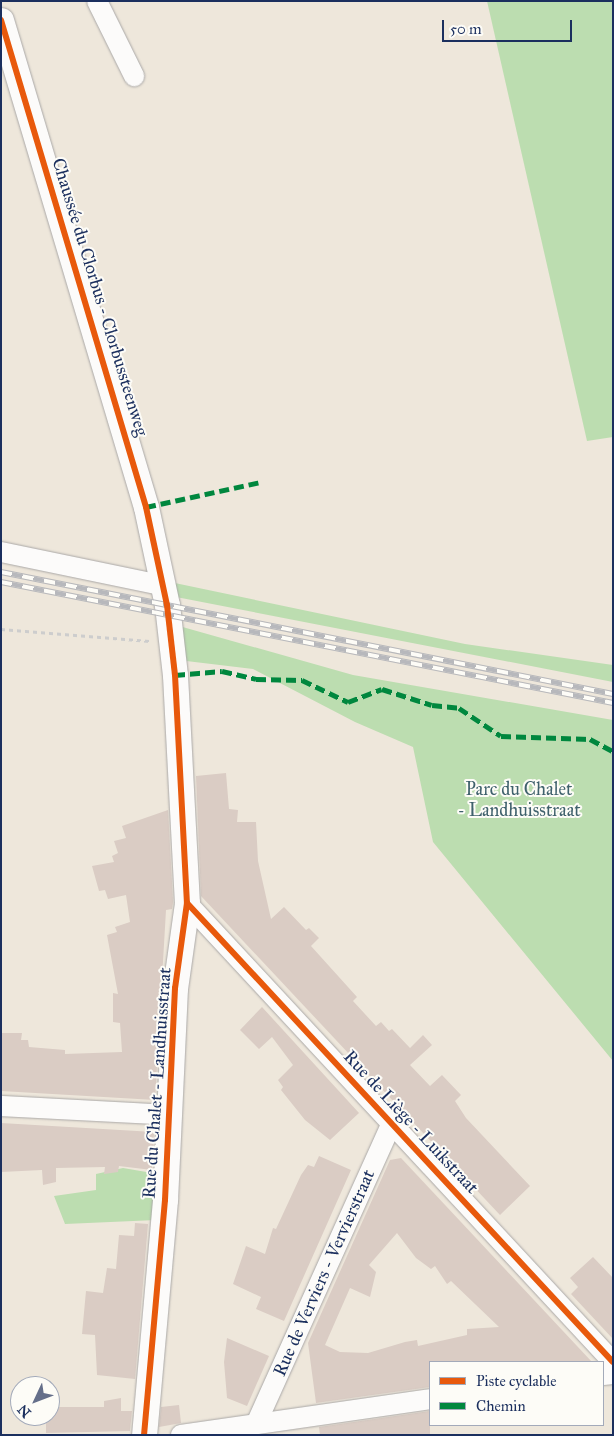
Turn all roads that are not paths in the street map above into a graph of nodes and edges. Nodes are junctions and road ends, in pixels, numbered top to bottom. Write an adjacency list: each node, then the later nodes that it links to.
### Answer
1 (97, 1): 3 (street)
2 (1, 20): 5 (street, Chaussée du Clorbus - Clorbussteenweg)
3 (134, 76)
4 (1, 552): 5 (street)
5 (161, 585): 6 (street, Rue du Chalet - Landhuisstraat)
6 (187, 903): 8 (street, Rue du Chalet - Landhuisstraat); 9 (street, Rue de Liège - Luikstraat)
7 (1, 1106): 8 (street)
8 (170, 1115): 13 (street, Rue du Chalet - Landhuisstraat)
9 (392, 1123): 10 (street, Rue de Liège - Luikstraat); 12 (street, Rue de Verviers - Vervierstraat)
10 (613, 1362)
11 (429, 1399): 12 (street)
12 (256, 1424): 14 (street)
13 (144, 1435)
14 (181, 1435)

